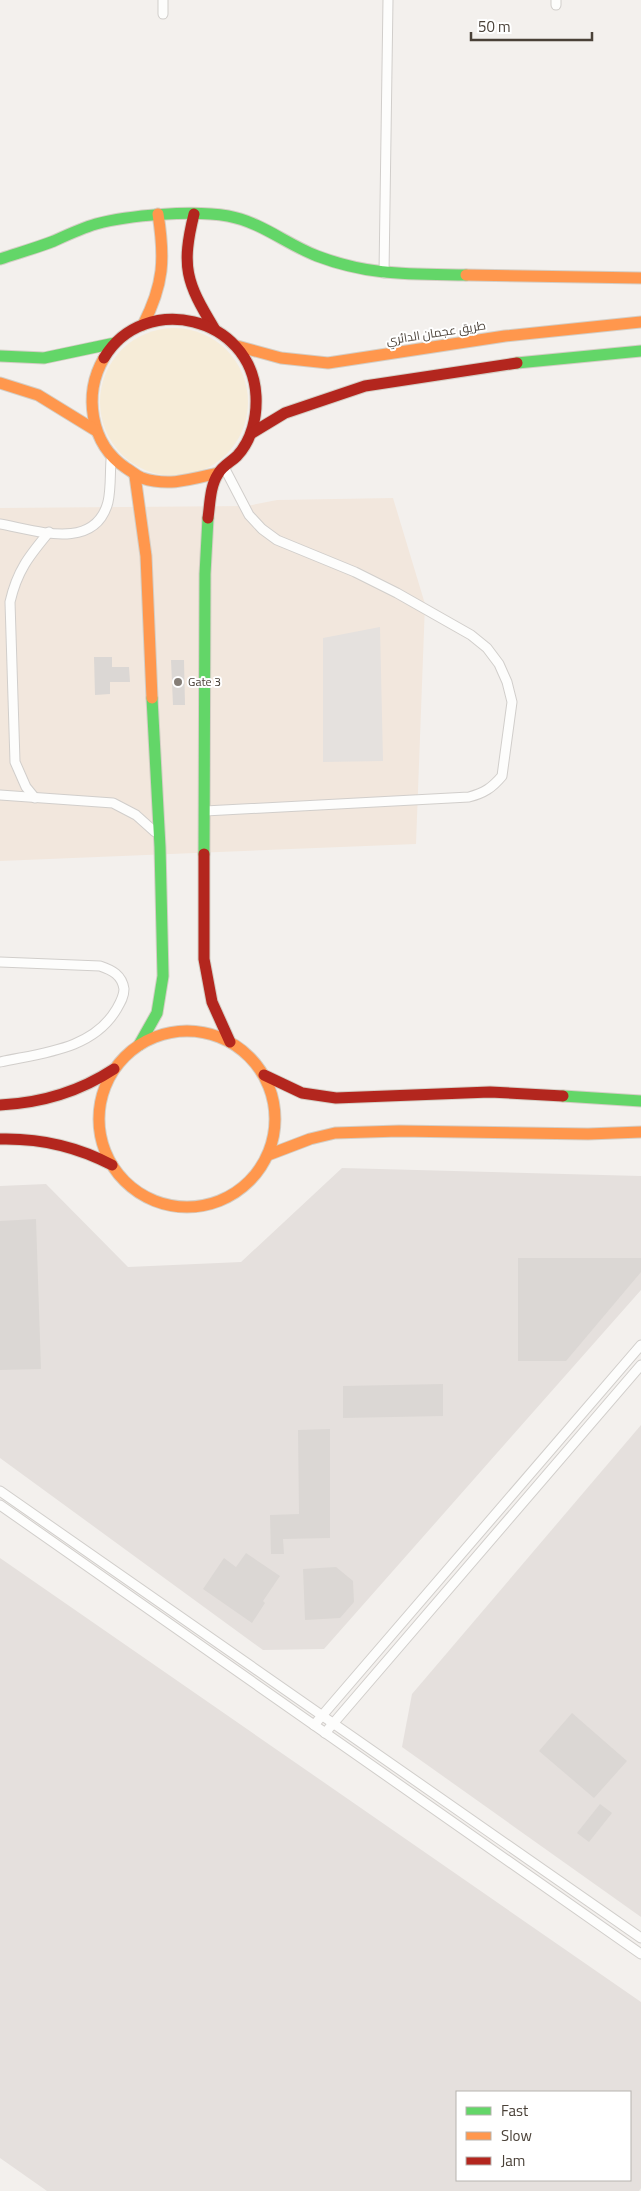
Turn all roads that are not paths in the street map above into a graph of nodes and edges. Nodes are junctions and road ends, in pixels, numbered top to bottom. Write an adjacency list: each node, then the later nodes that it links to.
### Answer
1 (163, 0): 3 (lane)
2 (388, 0): 7 (lane)
3 (162, 14)
4 (158, 214): 5 (street); 6 (street); 10 (street)
5 (194, 214): 7 (street); 11 (street)
6 (0, 259)
7 (384, 274): 8 (street)
8 (641, 278)
9 (641, 322): 13 (street, طريق عجمان الدائري)
10 (143, 324): 11 (street); 12 (street)
11 (214, 328): 13 (street)
12 (115, 343): 15 (street); 17 (street)
13 (236, 346): 18 (street)
14 (641, 351): 18 (street)
15 (0, 356)
16 (0, 383): 17 (street)
17 (95, 430): 19 (street)
18 (252, 433): 20 (street)
19 (111, 457): 21 (street); 23 (lane)
20 (221, 470): 21 (street); 25 (street); 38 (lane)
21 (135, 476): 24 (street)
22 (0, 524): 23 (lane)
23 (48, 532): 36 (lane)
24 (148, 576): 27 (street); 28 (street); 35 (street)
25 (206, 582): 26 (street); 29 (street); 37 (street)
26 (194, 624)
27 (162, 627)
28 (137, 632)
29 (217, 632)
30 (216, 742): 37 (street)
31 (142, 744): 35 (street)
32 (168, 760): 35 (street)
33 (193, 766): 37 (street)
34 (0, 795): 36 (lane)
35 (159, 797): 39 (street)
36 (35, 798): 39 (lane)
37 (205, 799): 38 (street)
38 (204, 811): 41 (street)
39 (160, 838): 42 (street)
40 (0, 962): 43 (lane)
41 (230, 1042): 42 (street); 45 (street)
42 (139, 1045): 44 (street)
43 (0, 1062)
44 (114, 1069): 47 (street); 51 (street)
45 (264, 1075): 46 (street); 50 (street)
46 (641, 1101)
47 (0, 1105)
48 (641, 1132): 50 (street)
49 (0, 1139): 51 (street)
50 (268, 1155): 51 (street)
51 (112, 1165)
52 (641, 1345): 56 (lane)
53 (641, 1365): 57 (lane)
54 (0, 1491): 56 (lane)
55 (0, 1505): 58 (lane)
56 (323, 1714): 57 (lane); 58 (lane)
57 (334, 1722): 59 (lane); 60 (lane)
58 (314, 1725): 59 (lane)
59 (325, 1733): 61 (lane)
60 (641, 1938)
61 (641, 1954)

